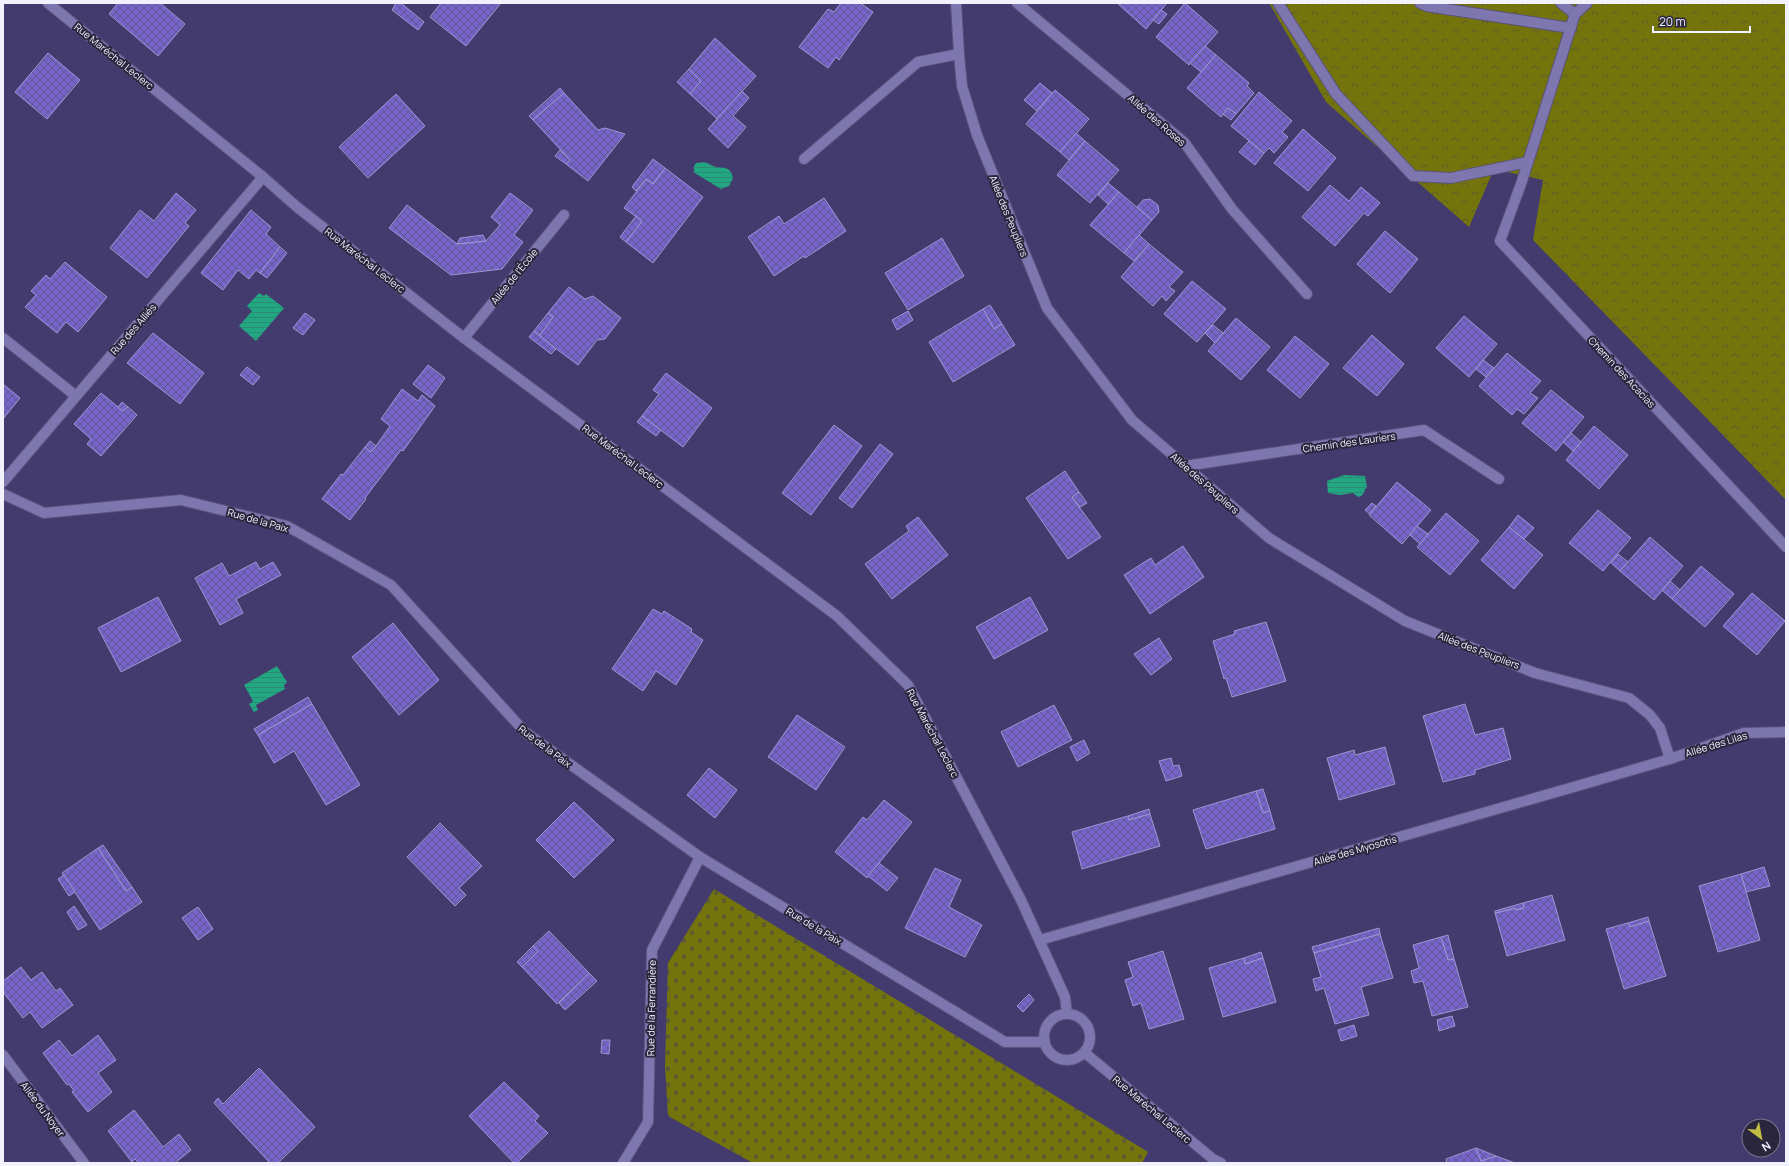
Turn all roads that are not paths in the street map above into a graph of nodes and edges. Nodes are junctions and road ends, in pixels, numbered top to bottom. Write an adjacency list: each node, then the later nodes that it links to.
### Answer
1 (48, 3): 13 (street, Rue Maréchal Leclerc)
2 (956, 3): 10 (street, Allée des Peupliers)
3 (1017, 3): 15 (street, Allée des Roses)
4 (1278, 3): 12 (street)
5 (1420, 3): 9 (street)
6 (1561, 3): 8 (street)
7 (1587, 3): 8 (street)
8 (1575, 14): 9 (street)
9 (1571, 28): 12 (street)
10 (959, 54): 11 (street); 19 (street, Allée des Peupliers)
11 (804, 159)
12 (1528, 162): 23 (street, Chemin des Acacias)
13 (264, 177): 17 (street, Rue Maréchal Leclerc); 18 (street, Rue des Alliés)
14 (564, 215): 17 (street, Allée de l’École)
15 (1307, 294)
16 (3, 338): 18 (street)
17 (464, 338): 27 (street, Rue Maréchal Leclerc)
18 (76, 396): 21 (street, Rue des Alliés)
19 (1186, 466): 20 (street, Chemin des Lauriers); 25 (street, Allée des Peupliers)
20 (1499, 480)
21 (3, 482)
22 (3, 494): 26 (street, Rue de la Paix)
23 (1786, 547)
24 (1786, 732): 25 (street, Allée des Lilas)
25 (1670, 759): 27 (street, Allée des Myosotis)
26 (700, 857): 29 (street, Rue de la Paix); 33 (street, Rue de la Ferrandière)
27 (1040, 940): 28 (street, Rue Maréchal Leclerc)
28 (1066, 1014): 29 (street); 30 (street)
29 (1045, 1042): 30 (street)
30 (1085, 1053): 34 (street, Rue Maréchal Leclerc)
31 (3, 1055): 32 (street, Allée du Noyer)
32 (84, 1163)
33 (623, 1163)
34 (1221, 1163)

